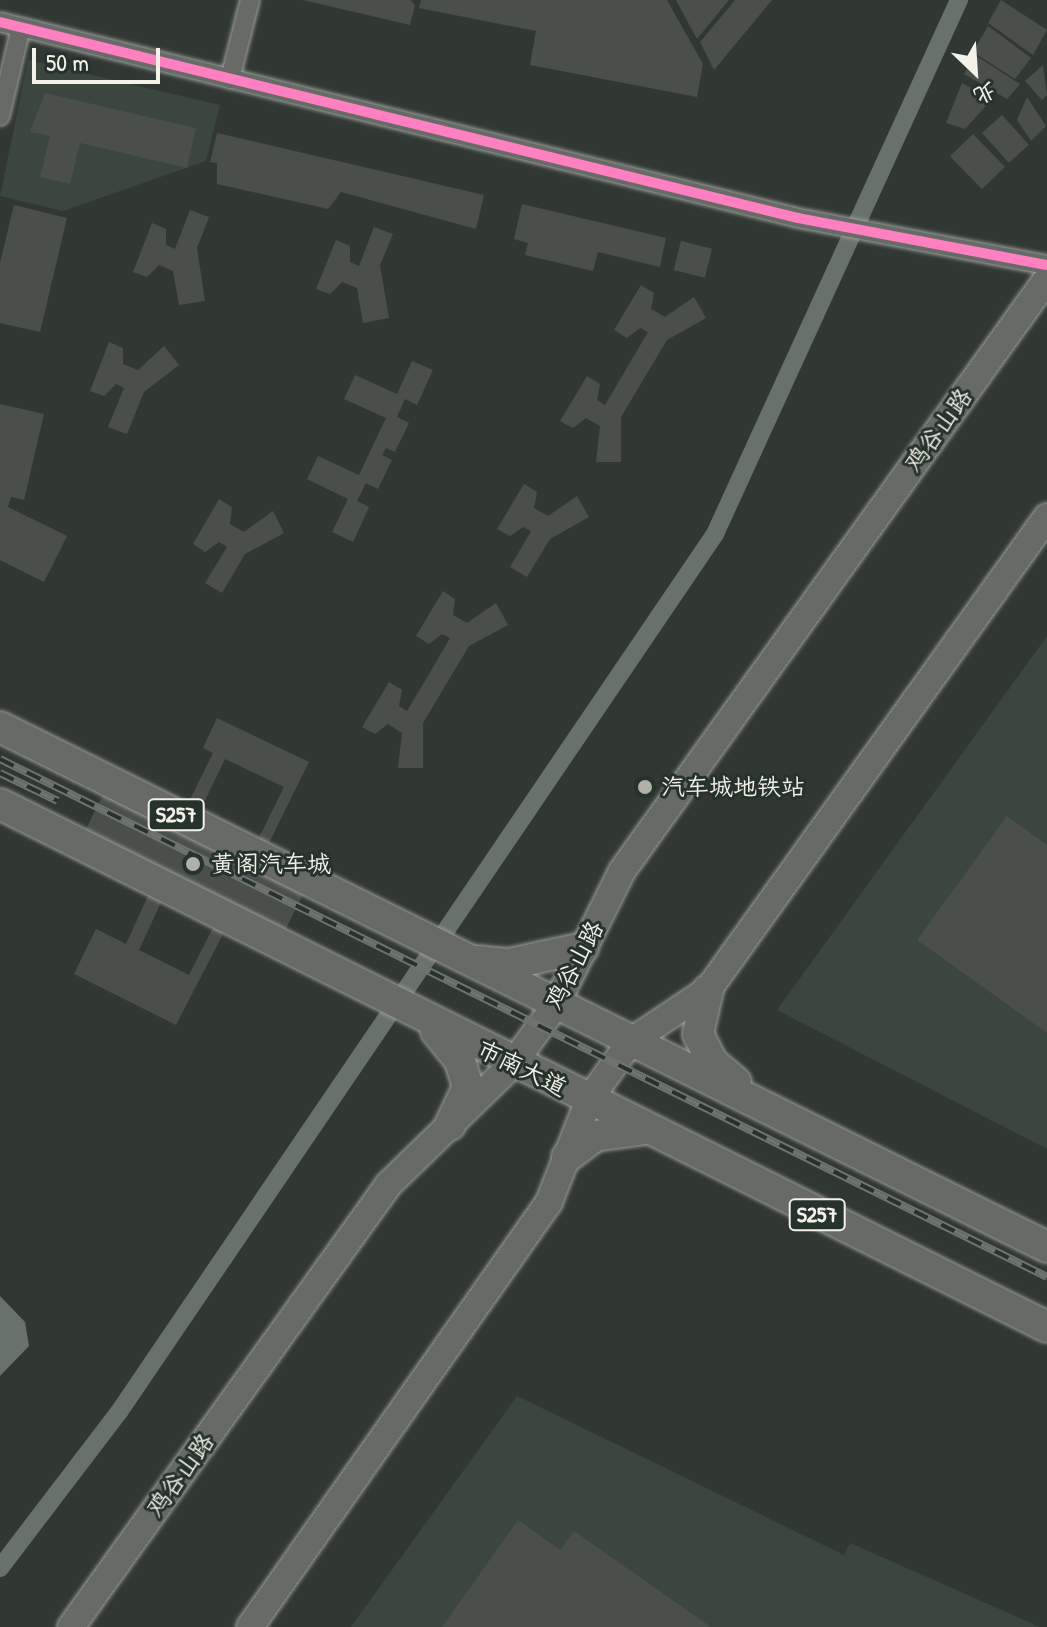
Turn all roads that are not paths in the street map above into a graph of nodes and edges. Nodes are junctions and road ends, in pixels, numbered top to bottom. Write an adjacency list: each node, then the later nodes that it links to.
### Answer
1 (250, 0): 4 (street)
2 (0, 22): 3 (street)
3 (21, 27): 4 (street); 5 (street)
4 (230, 79): 6 (street)
5 (0, 116)
6 (1047, 265)
7 (1047, 279): 11 (main road, 鸡谷山路)
8 (1047, 517): 13 (main road)
9 (0, 727): 12 (main road, S257)
10 (0, 804): 16 (main road, 市南大道 / S257)
11 (583, 948): 12 (main road); 14 (main road, 鸡谷山路)
12 (457, 956): 14 (main road, S257)
13 (708, 990): 15 (main road); 19 (main road)
14 (555, 1006): 15 (main road, S257); 17 (main road, 鸡谷山路)
15 (630, 1042): 18 (main road); 19 (main road, S257)
16 (471, 1060): 17 (main road, 市南大道 / S257); 20 (main road)
17 (512, 1065): 18 (main road, 市南大道 / S257); 20 (main road, 鸡谷山路)
18 (589, 1100): 21 (main road, 市南大道 / S257); 22 (main road)
19 (759, 1101): 23 (main road, S257)
20 (450, 1125): 25 (main road, 鸡谷山路)
21 (646, 1130): 22 (main road); 24 (main road, 市南大道 / S257)
22 (567, 1157): 26 (main road)
23 (1047, 1247)
24 (1047, 1327)
25 (71, 1627)
26 (250, 1627)

